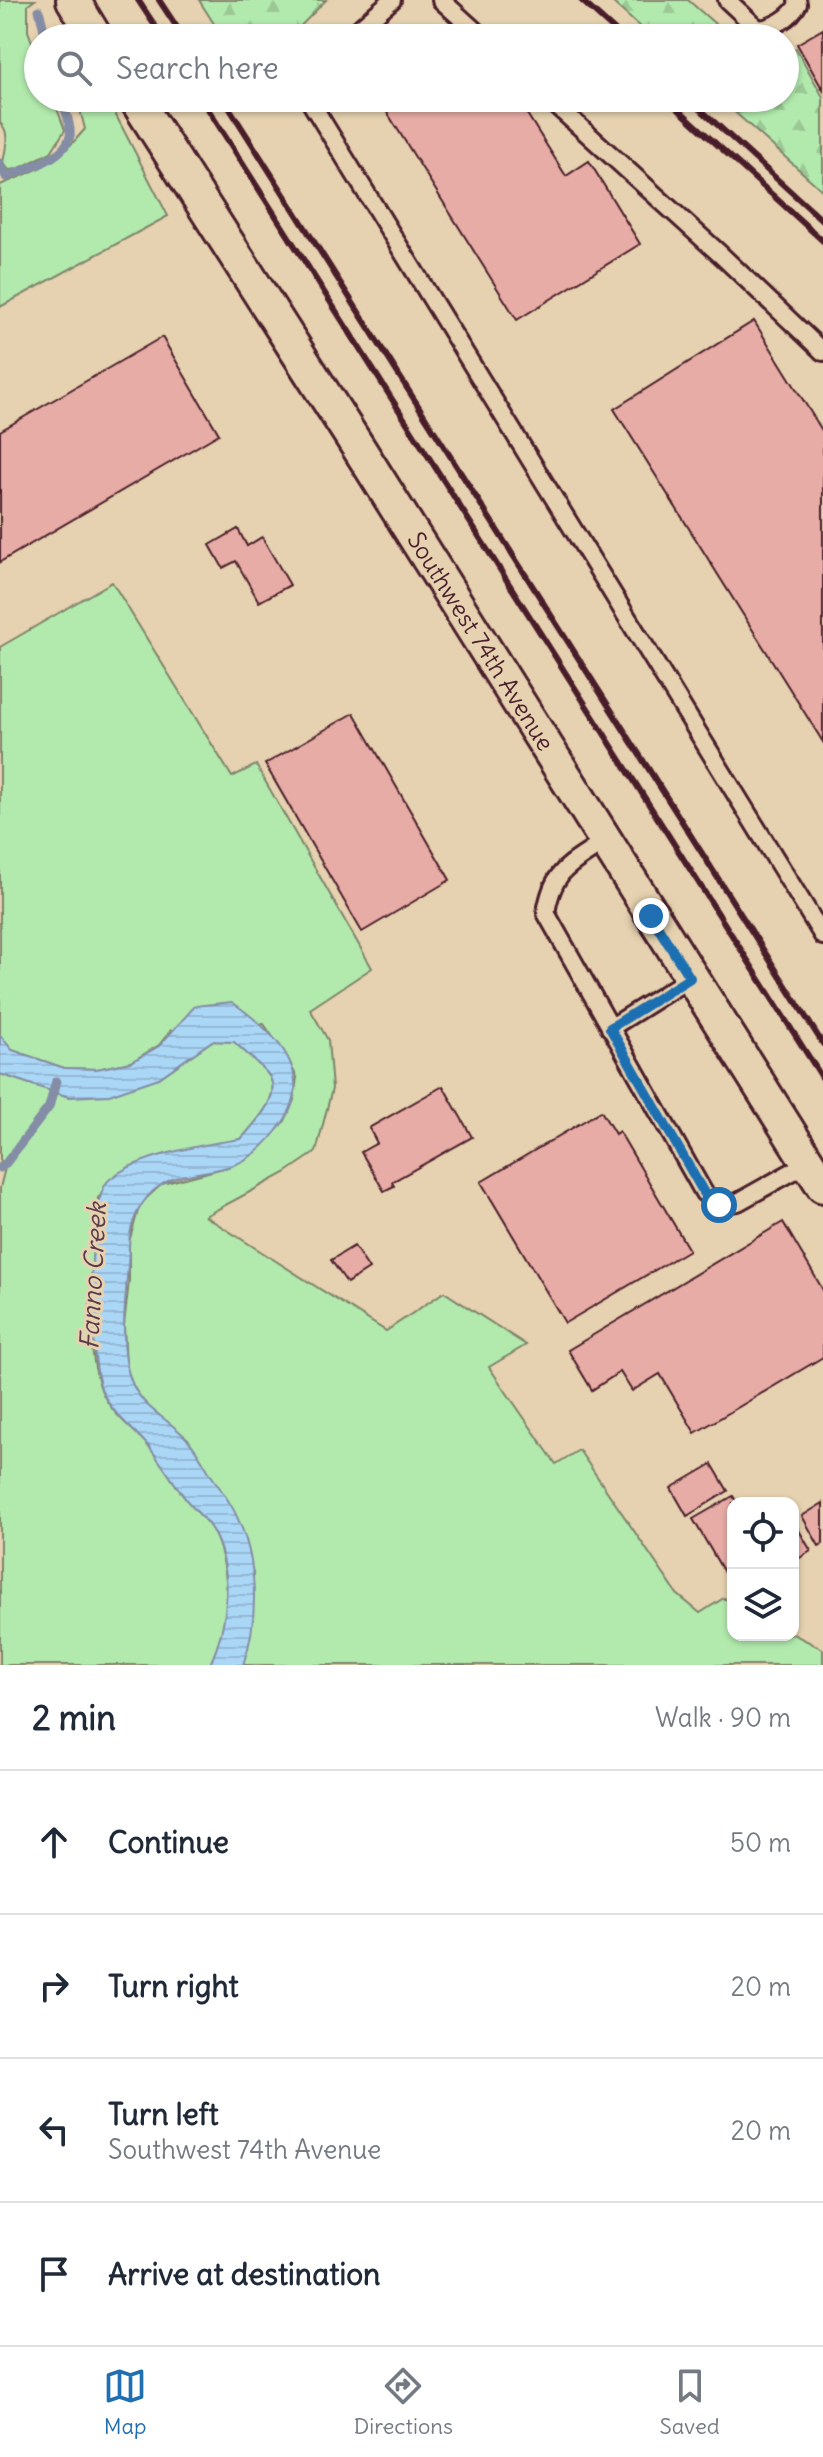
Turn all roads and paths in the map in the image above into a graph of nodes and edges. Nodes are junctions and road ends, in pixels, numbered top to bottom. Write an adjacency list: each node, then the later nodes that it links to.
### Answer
1 (73, 0): 6 (street)
2 (392, 0): 7 (lane)
3 (441, 0): 8 (lane)
4 (727, 0): 9 (lane)
5 (797, 0): 10 (lane)
6 (88, 24)
7 (364, 24)
8 (468, 24)
9 (753, 24)
10 (776, 24)
11 (144, 112): 15 (street, Southwest 74th Avenue)
12 (317, 112): 16 (lane)
13 (563, 112): 14 (lane)
14 (823, 352)
15 (605, 841): 17 (street, Southwest 74th Avenue); 18 (lane)
16 (823, 936)
17 (690, 978): 18 (lane); 19 (street, Southwest 74th Avenue)
18 (610, 1028): 19 (lane)
19 (816, 1174)

